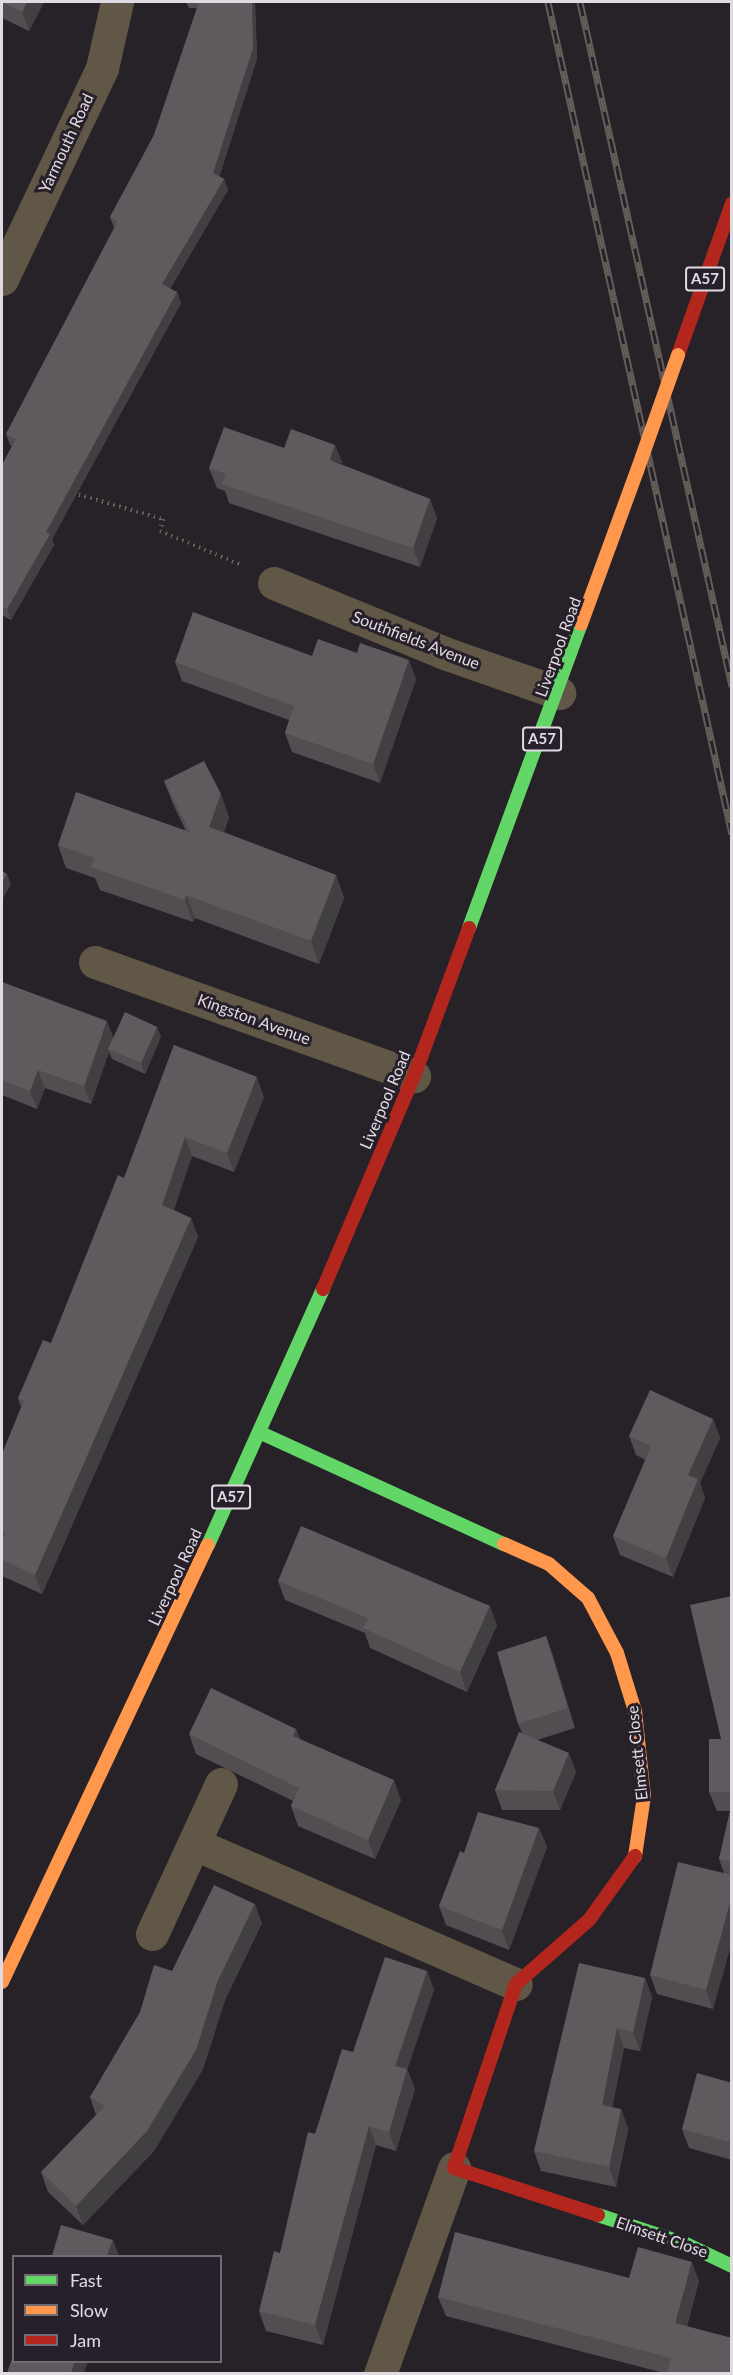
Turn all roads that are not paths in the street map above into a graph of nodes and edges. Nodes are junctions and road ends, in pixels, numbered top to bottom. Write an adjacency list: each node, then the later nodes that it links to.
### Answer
1 (117, 2): 3 (street, Yarmouth Road)
2 (732, 202): 5 (main road, Liverpool Road / A57, bridge)
3 (2, 279)
4 (274, 583): 5 (street, Southfields Avenue)
5 (559, 693): 7 (main road, Liverpool Road / A57)
6 (95, 962): 7 (street, Kingston Avenue)
7 (414, 1076): 8 (main road, Liverpool Road / A57)
8 (261, 1433): 12 (main road, Liverpool Road / A57); 13 (main road, Elmsett Close)
9 (221, 1784): 10 (street)
10 (195, 1844): 11 (street); 13 (street)
11 (152, 1934)
12 (2, 1982)
13 (516, 1984): 14 (main road)
14 (454, 2168): 15 (main road, Elmsett Close); 16 (street)
15 (732, 2266)
16 (380, 2373)

